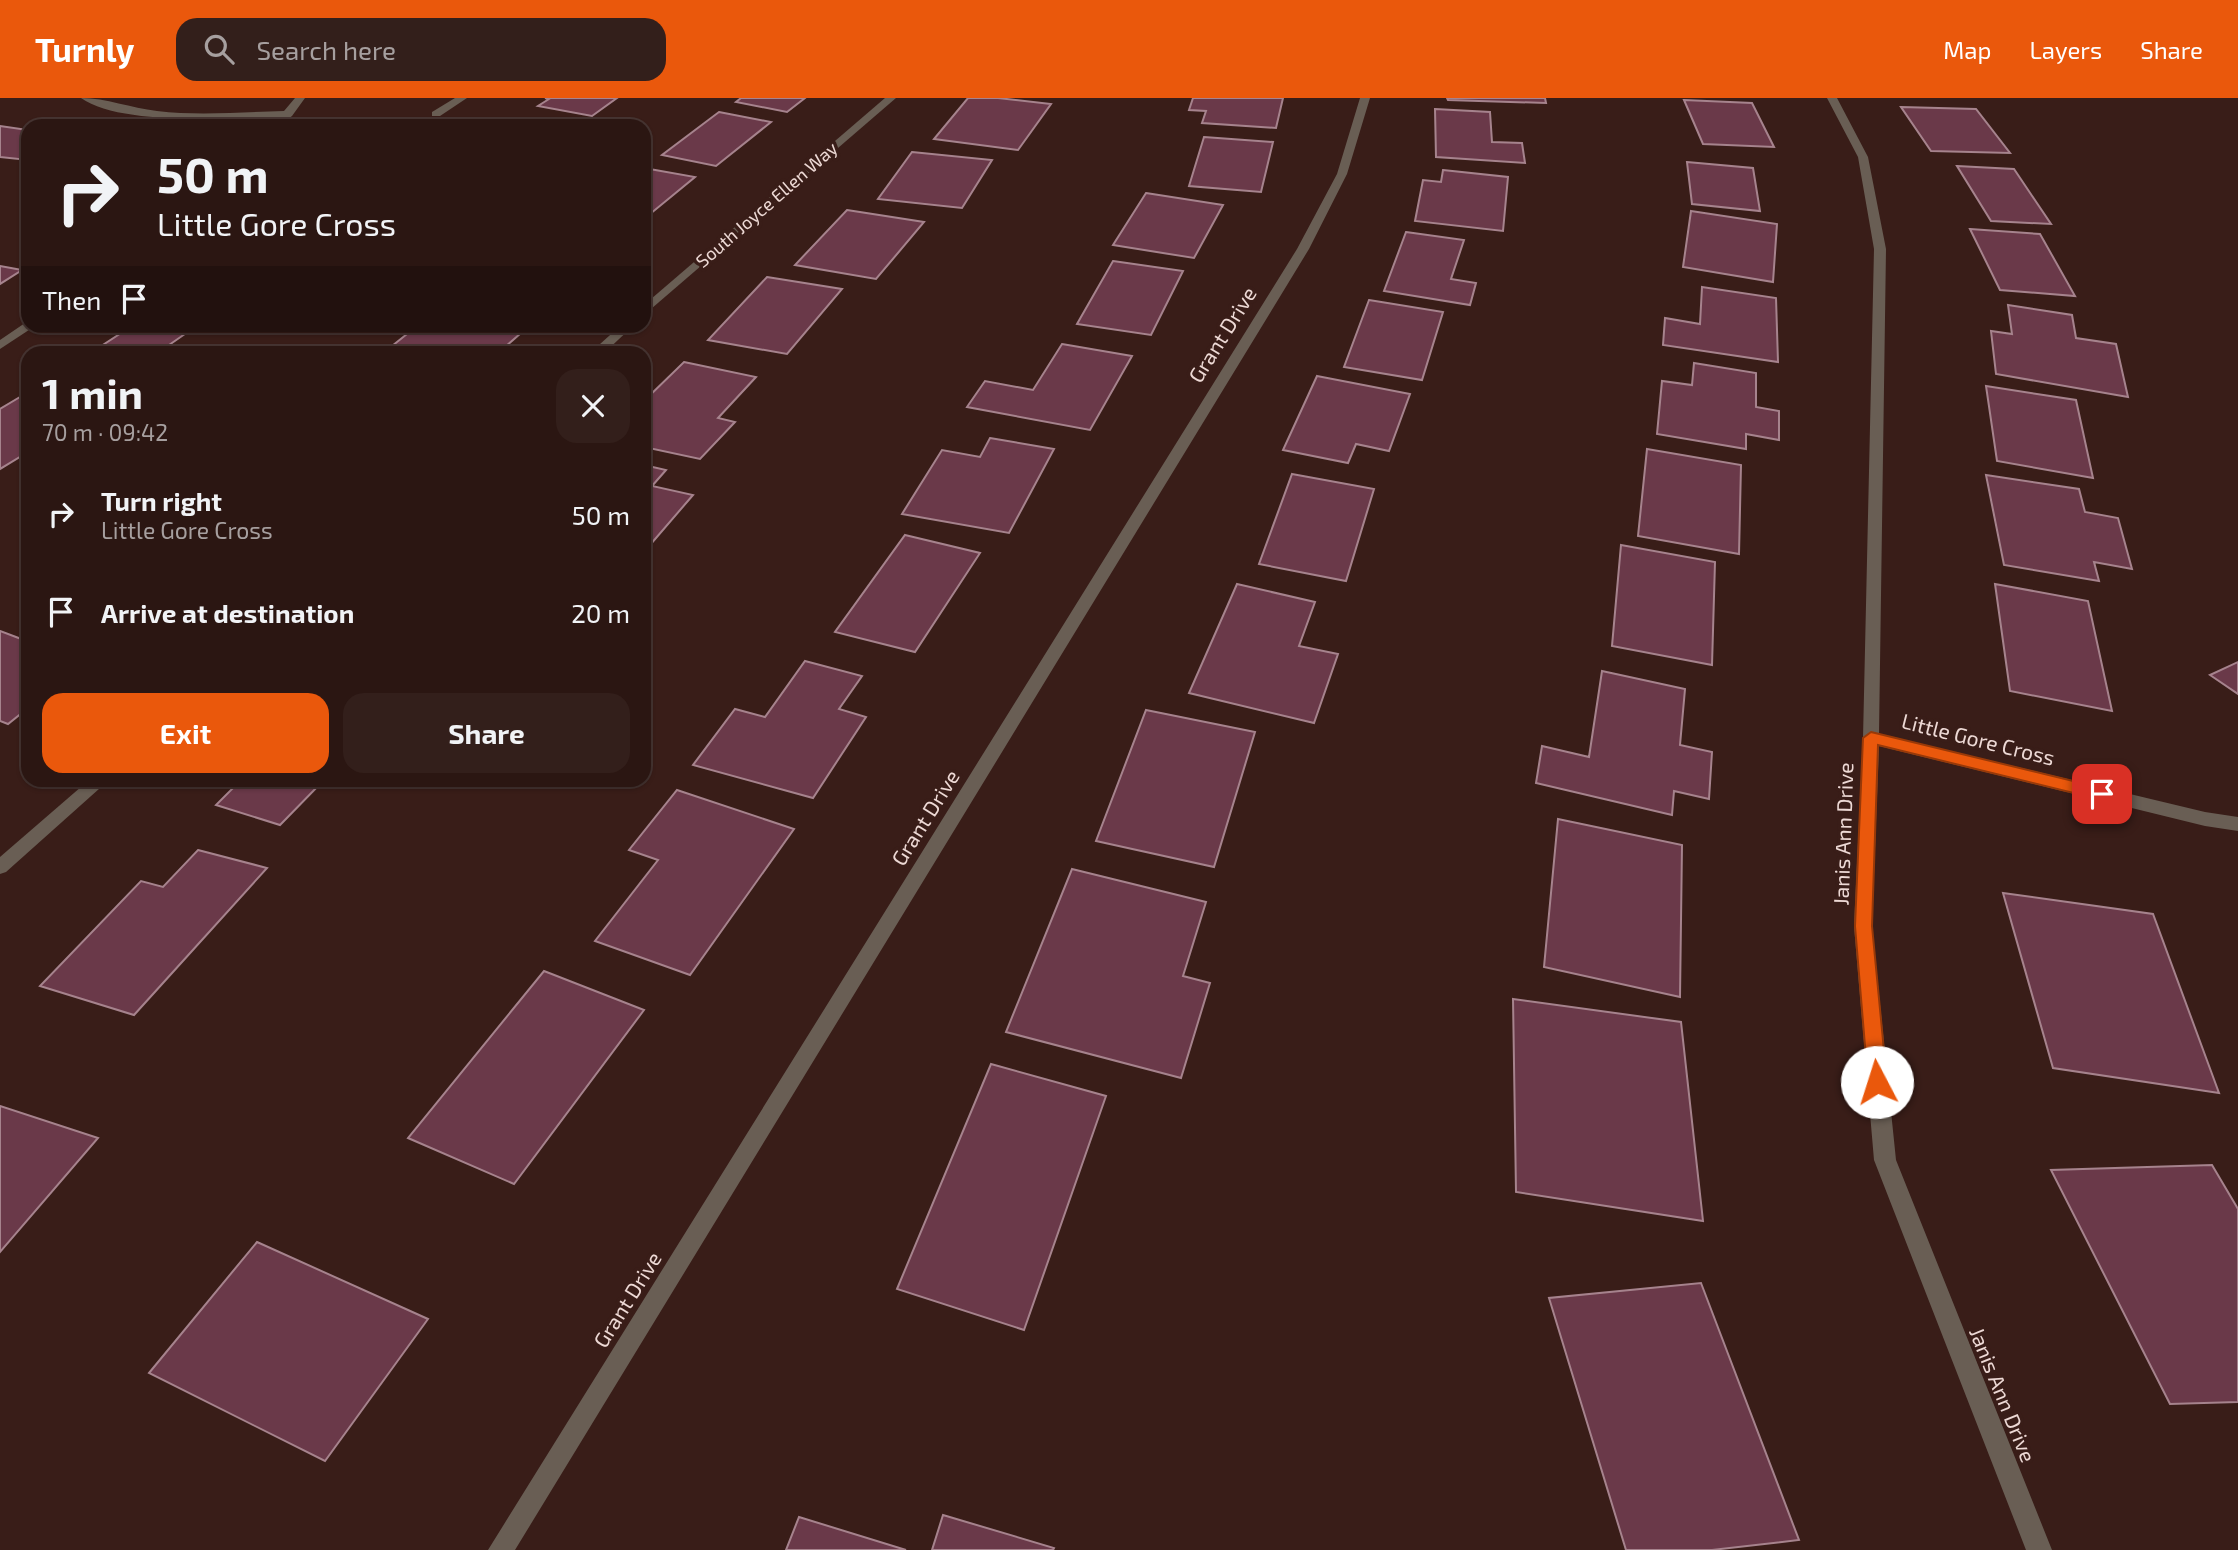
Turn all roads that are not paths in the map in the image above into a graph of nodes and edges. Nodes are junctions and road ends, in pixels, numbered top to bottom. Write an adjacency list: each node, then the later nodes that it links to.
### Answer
1 (86, 98): 7 (street)
2 (300, 98): 7 (street)
3 (462, 98): 8 (street)
4 (891, 98): 10 (street, South Joyce Ellen Way)
5 (1365, 98): 19 (street, Grant Drive)
6 (1832, 98): 15 (street, Janis Ann Drive)
7 (288, 114): 9 (street)
8 (436, 114)
9 (283, 119)
10 (651, 305)
11 (21, 331): 13 (street)
12 (619, 333): 14 (street)
13 (0, 345)
14 (604, 346)
15 (1871, 738): 17 (street, Little Gore Cross); 20 (street, Janis Ann Drive)
16 (92, 787): 18 (street)
17 (2238, 824)
18 (0, 867)
19 (501, 1550)
20 (2039, 1550)

